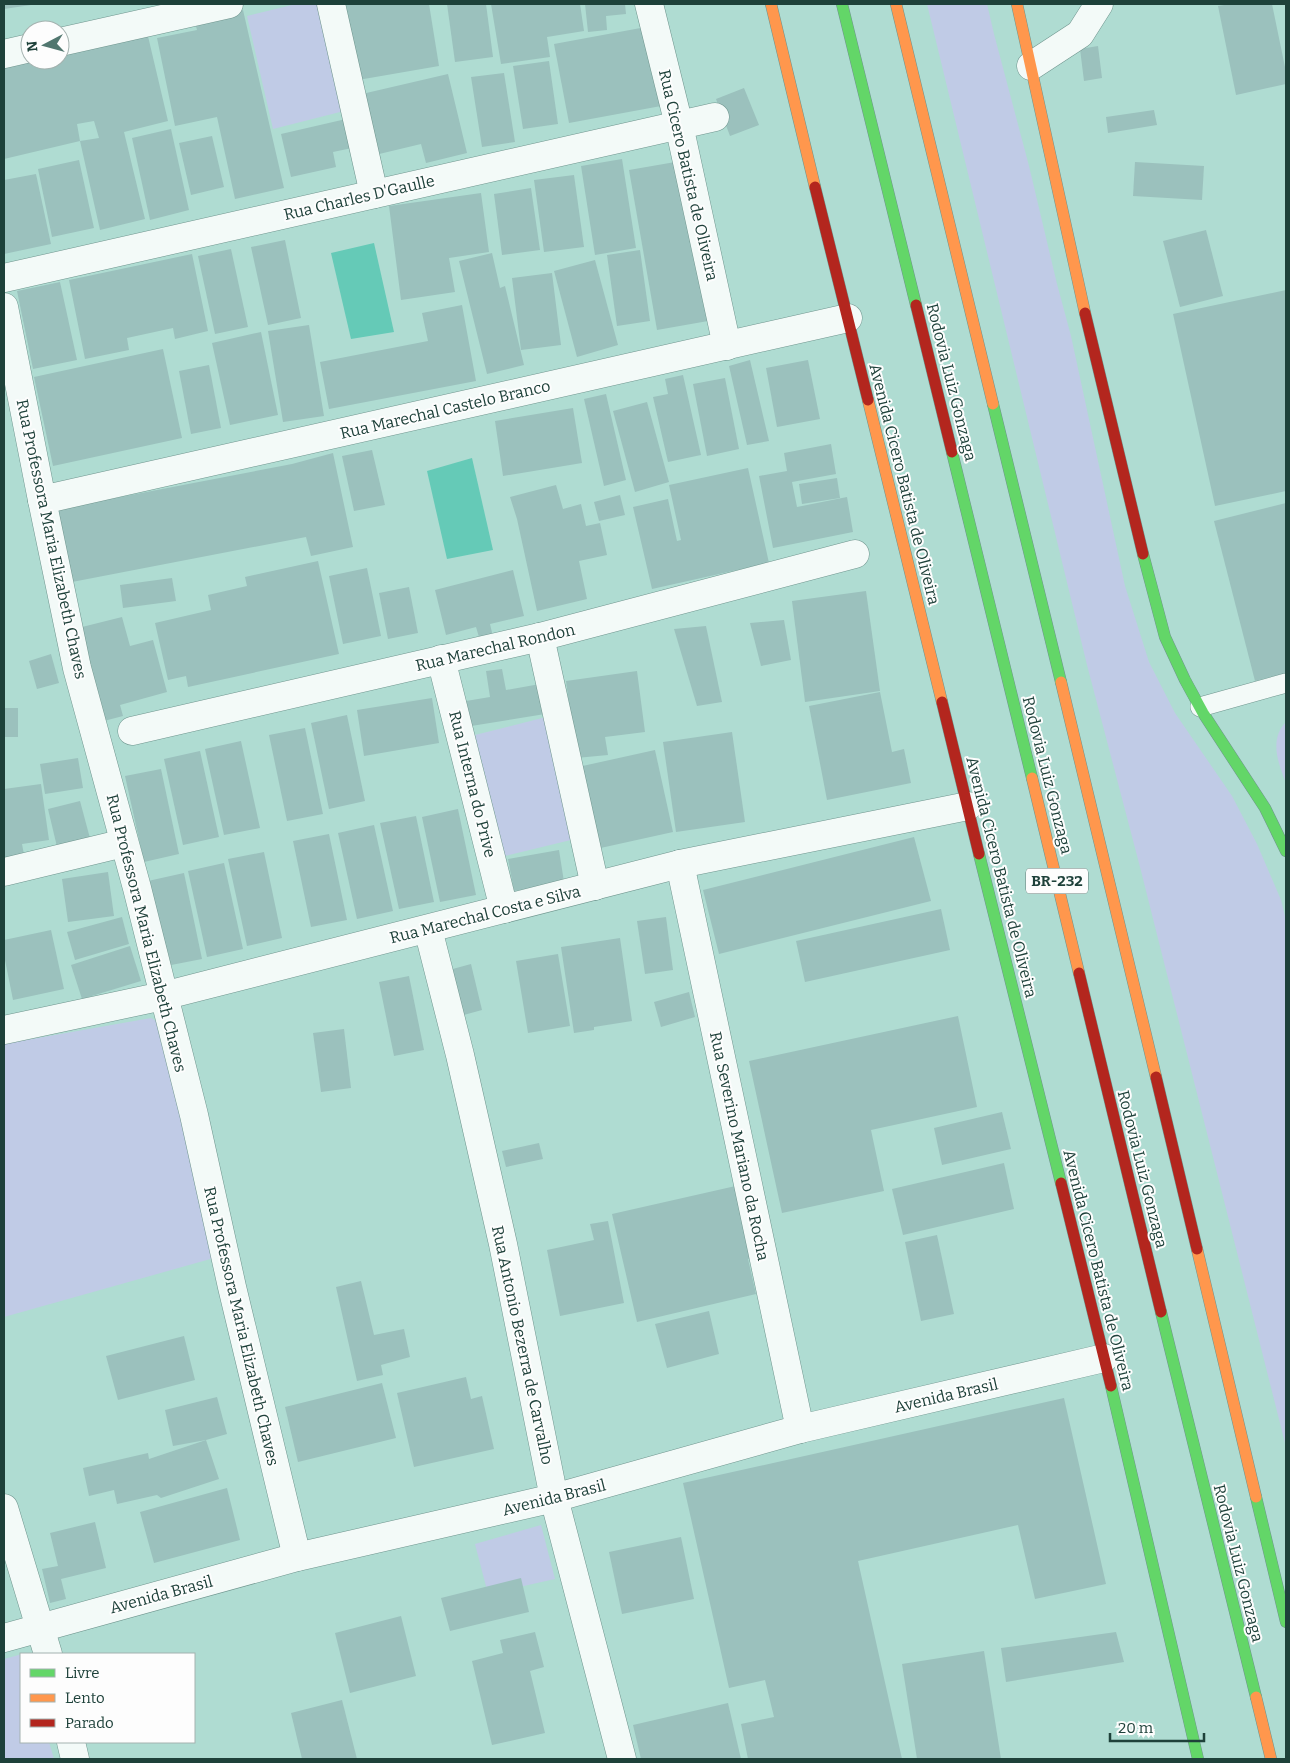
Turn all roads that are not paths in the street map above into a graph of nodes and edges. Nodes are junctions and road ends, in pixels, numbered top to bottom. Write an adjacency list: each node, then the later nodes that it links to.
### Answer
1 (229, 4): 9 (street)
2 (331, 4): 15 (street)
3 (649, 4): 14 (street, Rua Cicero Batista de Oliveira)
4 (771, 4): 18 (main road, Avenida Cicero Batista de Oliveira)
5 (842, 4): 50 (main road, Rodovia Luiz Gonzaga / BR-232)
6 (896, 4): 42 (main road, Rodovia Luiz Gonzaga / BR-232)
7 (1017, 4): 12 (main road)
8 (1099, 4): 12 (street)
9 (70, 40)
10 (20, 50): 11 (street)
11 (4, 54)
12 (1031, 66): 25 (main road)
13 (715, 117): 14 (street, Rua Charles D'Gaulle)
14 (679, 125): 15 (street, Rua Charles D'Gaulle); 19 (street, Rua Cicero Batista de Oliveira)
15 (374, 194): 16 (street, Rua Charles D'Gaulle)
16 (4, 278)
17 (4, 307): 20 (street, Rua Professora Maria Elizabeth Chaves)
18 (848, 318): 19 (street, Rua Marechal Castelo Branco); 27 (main road, Avenida Cicero Batista de Oliveira)
19 (728, 346): 20 (street, Rua Marechal Castelo Branco)
20 (42, 500): 28 (street, Rua Professora Maria Elizabeth Chaves)
21 (855, 554): 22 (street, Rua Marechal Rondon)
22 (540, 637): 23 (street, Rua Marechal Rondon); 32 (street)
23 (441, 660): 26 (street, Rua Marechal Rondon); 33 (street, Rua Interna do Prive)
24 (1286, 683): 25 (lane)
25 (1200, 707): 29 (main road)
26 (132, 731)
27 (968, 806): 30 (street, Rua Marechal Costa e Silva); 37 (main road, Avenida Cicero Batista de Oliveira)
28 (124, 843): 31 (street); 35 (street, Rua Professora Maria Elizabeth Chaves)
29 (1286, 851)
30 (680, 864): 32 (street, Rua Marechal Costa e Silva); 38 (street, Rua Severino Mariano da Rocha)
31 (4, 872)
32 (595, 886): 33 (street, Rua Marechal Costa e Silva)
33 (504, 909): 34 (street, Rua Marechal Costa e Silva)
34 (428, 929): 35 (street, Rua Marechal Costa e Silva); 39 (street, Rua Antonio Bezerra de Carvalho)
35 (163, 996): 36 (street, Rua Marechal Costa e Silva); 41 (street, Rua Professora Maria Elizabeth Chaves)
36 (4, 1030)
37 (1104, 1358): 38 (street, Avenida Brasil); 49 (main road, Avenida Cicero Batista de Oliveira)
38 (800, 1429): 39 (street, Avenida Brasil)
39 (554, 1498): 41 (street, Avenida Brasil); 48 (street, Rua Antonio Bezerra de Carvalho)
40 (4, 1508): 43 (street)
41 (296, 1557): 43 (street, Avenida Brasil)
42 (1286, 1622)
43 (41, 1627): 44 (street, Avenida Brasil); 45 (street)
44 (4, 1638)
45 (48, 1653)
46 (71, 1743): 47 (street)
47 (75, 1759)
48 (622, 1759)
49 (1198, 1759)
50 (1272, 1759)

